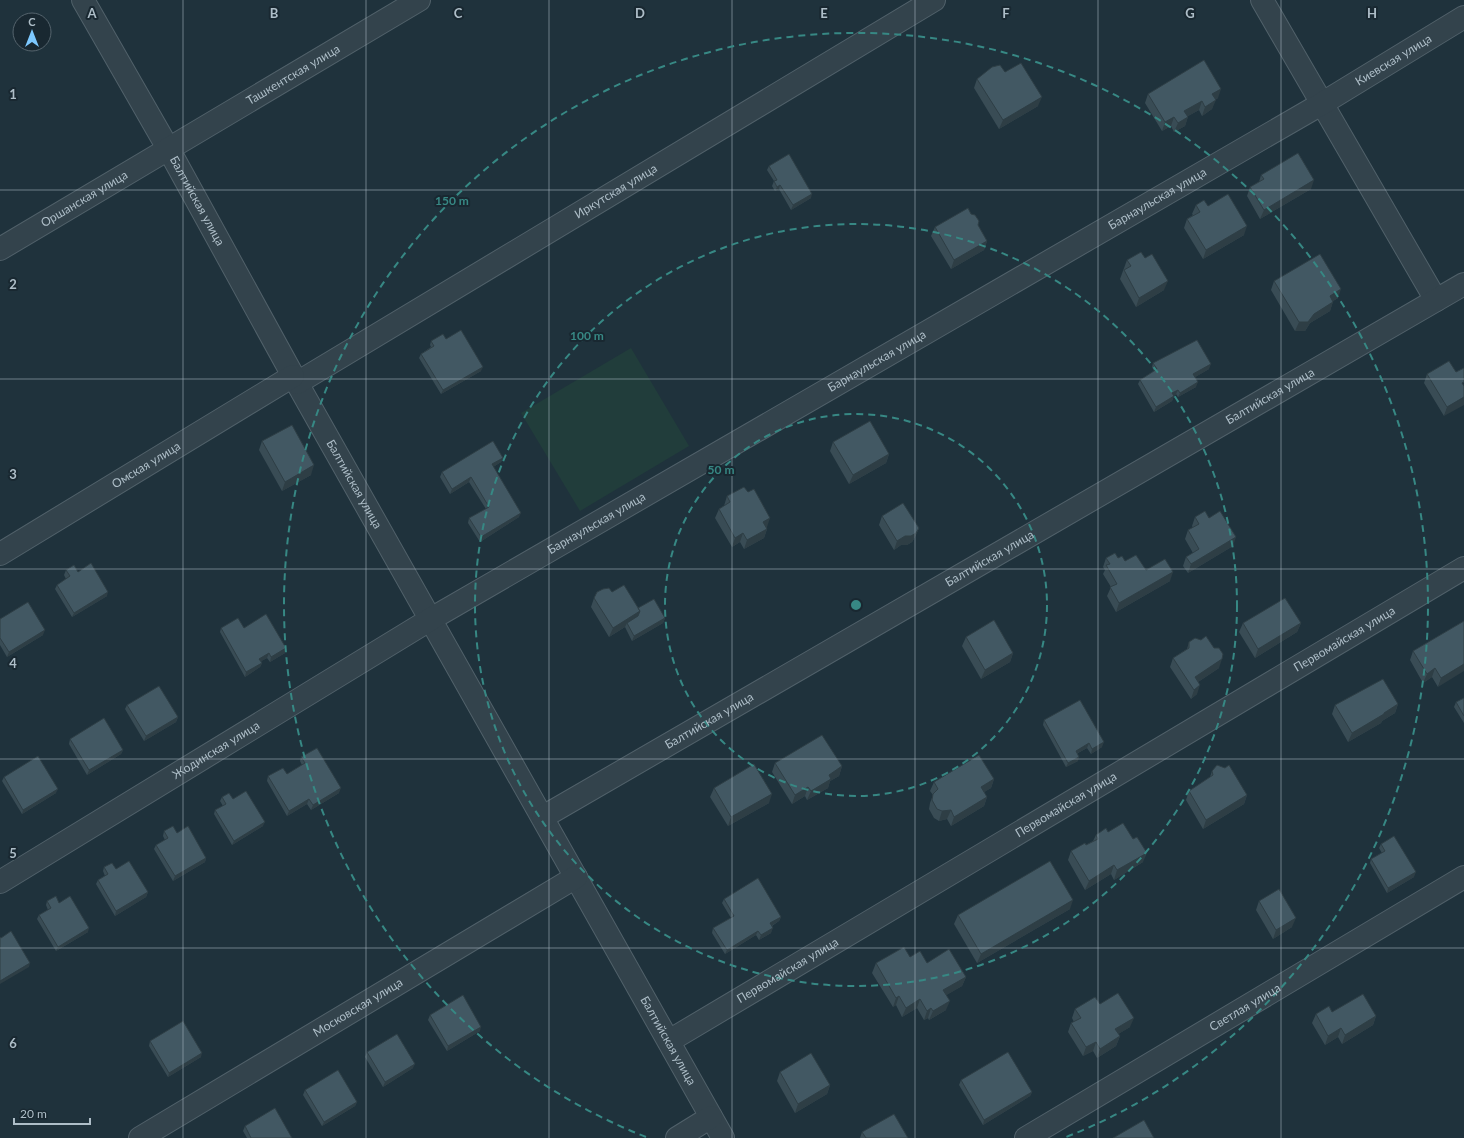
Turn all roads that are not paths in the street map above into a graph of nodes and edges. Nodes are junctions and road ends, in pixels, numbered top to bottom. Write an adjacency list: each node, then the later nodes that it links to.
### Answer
1 (83, 0): 7 (street, Балтийская улица)
2 (418, 0): 7 (street, Ташкентская улица)
3 (934, 0): 11 (street, Иркутская улица)
4 (1262, 0): 6 (street)
5 (1464, 17): 6 (street, Киевская улица)
6 (1323, 103): 10 (street); 14 (street, Барнаульская улица)
7 (169, 150): 8 (street, Оршанская улица); 11 (street, Балтийская улица)
8 (0, 249)
9 (1464, 284): 10 (street, Балтийская улица)
10 (1436, 300): 15 (street, Балтийская улица)
11 (295, 380): 12 (street, Омская улица); 14 (street, Балтийская улица)
12 (0, 554)
13 (1464, 568): 19 (street, Первомайская улица)
14 (431, 619): 15 (street, Балтийская улица); 18 (street, Жодинская улица)
15 (543, 817): 16 (street, Балтийская улица)
16 (576, 877): 19 (street, Балтийская улица); 21 (street, Московская улица)
17 (1464, 877): 24 (street, Светлая улица)
18 (0, 882)
19 (669, 1041): 20 (street, Балтийская улица)
20 (711, 1117): 22 (street); 23 (street, Балтийская улица)
21 (140, 1138)
22 (677, 1138)
23 (723, 1138)
24 (1026, 1138)

